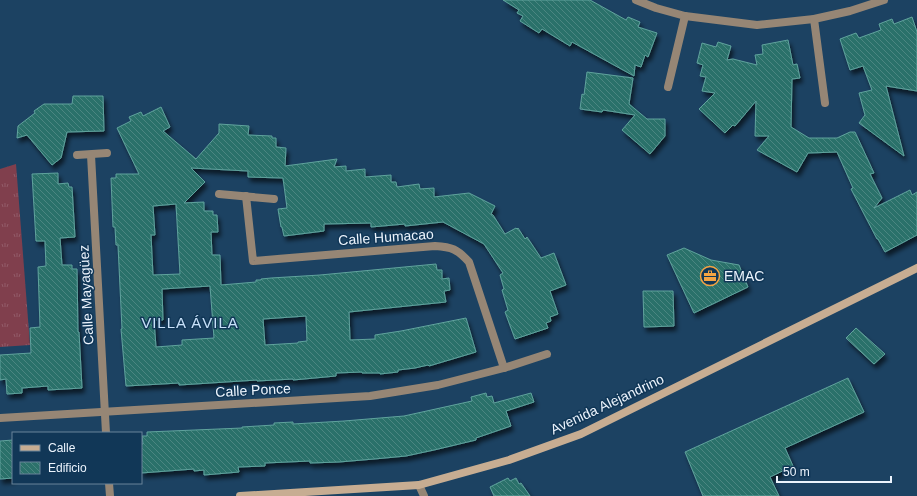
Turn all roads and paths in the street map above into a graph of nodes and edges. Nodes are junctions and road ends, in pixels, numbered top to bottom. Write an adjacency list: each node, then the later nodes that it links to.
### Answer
1 (636, 0): 3 (street)
2 (884, 0): 4 (street)
3 (685, 16): 4 (street); 5 (street)
4 (814, 19): 6 (street)
5 (668, 87)
6 (825, 103)
7 (107, 153): 9 (street)
8 (77, 155): 9 (street)
9 (91, 155): 16 (street, Calle Mayagüez)
10 (219, 194): 11 (street)
11 (246, 196): 12 (street); 15 (street, Calle Humacao)
12 (274, 199)
13 (917, 268): 20 (street, Avenida Alejandrino)
14 (547, 354): 15 (street, Calle Ponce)
15 (504, 368): 16 (street, Calle Ponce)
16 (105, 412): 17 (street, Calle Ponce); 18 (street, Calle Mayagüez)
17 (0, 418)
18 (106, 432)
19 (109, 484): 21 (street)
20 (419, 485): 22 (street, Avenida Alejandrino); 23 (street)
21 (110, 496)
22 (240, 496)
23 (424, 496)

